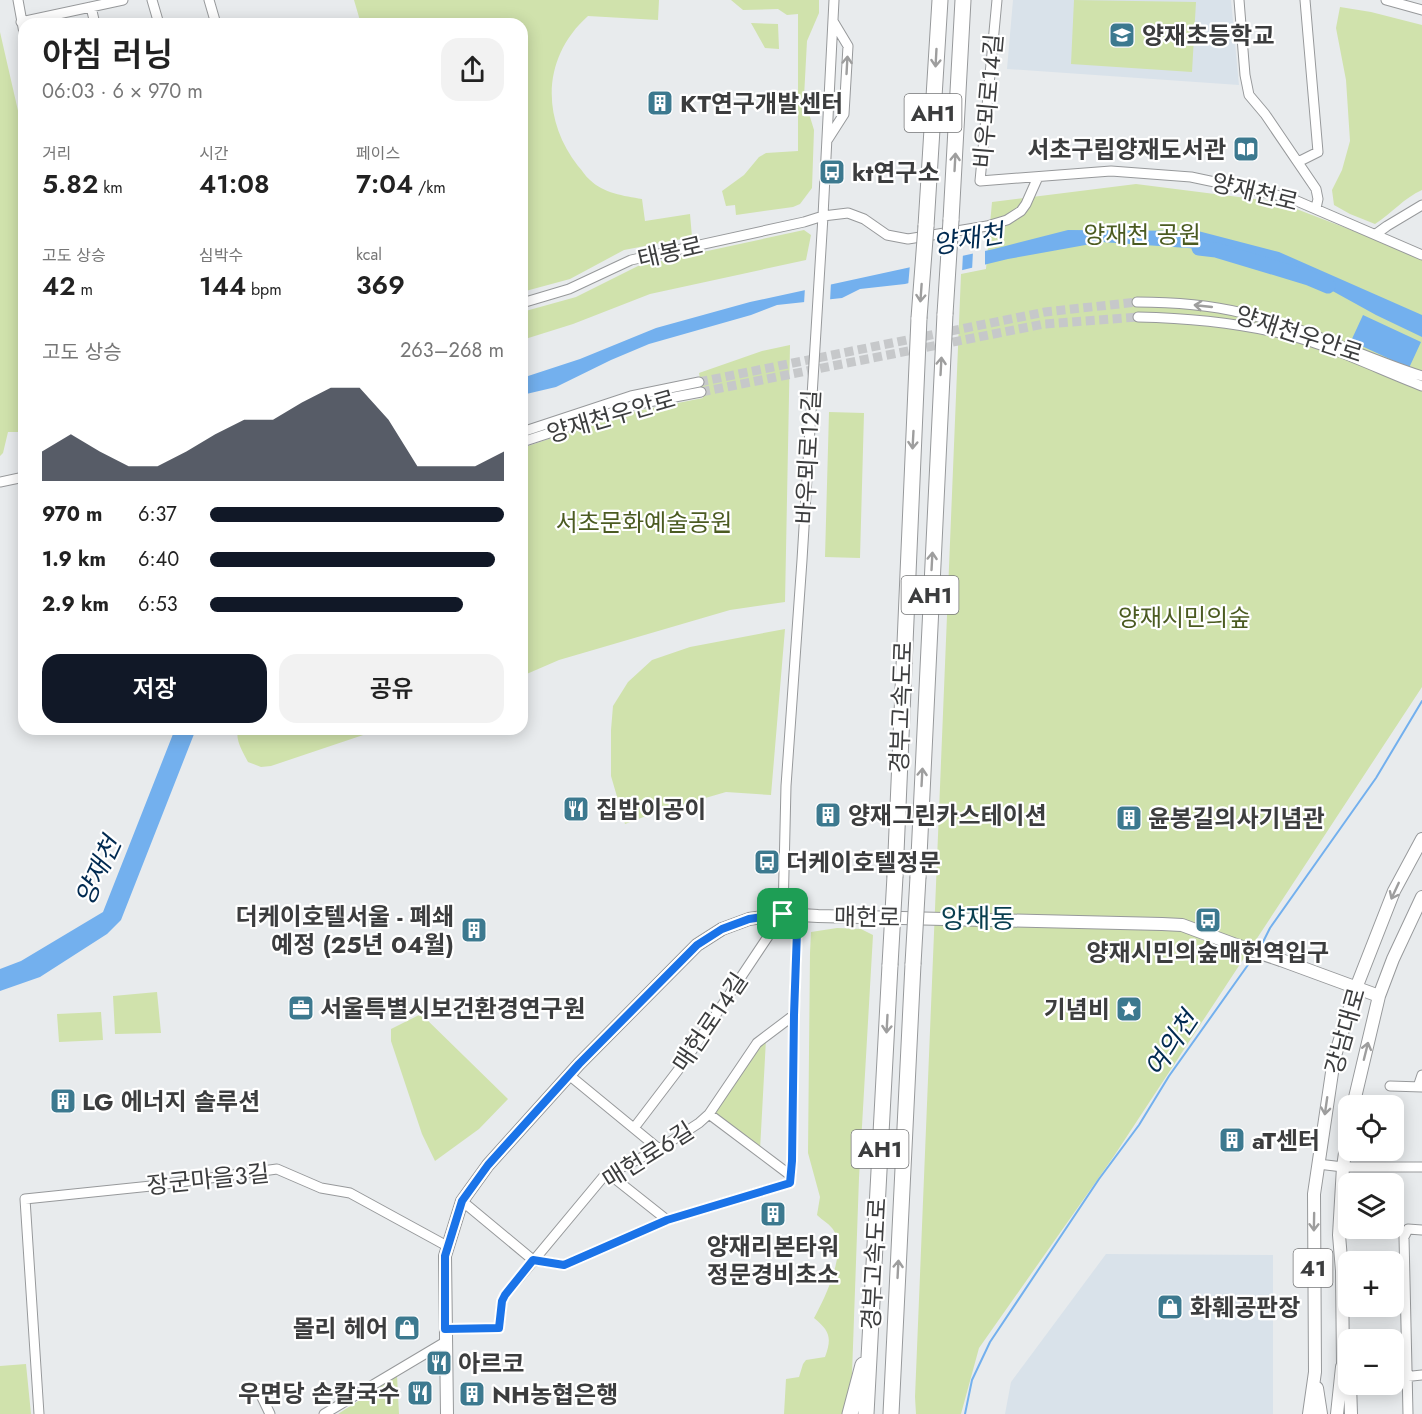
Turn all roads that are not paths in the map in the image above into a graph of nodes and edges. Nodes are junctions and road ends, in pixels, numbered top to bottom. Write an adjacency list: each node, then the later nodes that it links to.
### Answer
1 (18, 0): 14 (street)
2 (123, 0): 12 (street)
3 (152, 0): 17 (street)
4 (209, 0): 18 (street)
5 (834, 0): 19 (street, 바우뫼로12길)
6 (940, 0): 66 (highway, 경부고속도로 / AH1, one-way to 66, bridge)
7 (963, 0): 63 (highway, 경부고속도로 / AH1, one-way to 7, bridge)
8 (997, 0): 22 (street, 비우뫼로14길)
9 (1239, 0): 21 (street)
10 (1305, 0): 21 (street)
11 (1386, 0): 13 (street)
12 (91, 7): 15 (street); 16 (street)
13 (1422, 10)
14 (20, 18)
15 (40, 18)
16 (94, 18)
17 (157, 18)
18 (214, 18)
19 (833, 20): 20 (street, 바우뫼로12길); 20 (street, one-way to 19)
20 (827, 141): 25 (street, 바우뫼로12길)
21 (1298, 162): 24 (street)
22 (1038, 177): 24 (street, 양재천로); 25 (street)
23 (1422, 205): 26 (street)
24 (1316, 208): 26 (street, 양재천로)
25 (823, 216): 28 (street, 태봉로); 40 (street, 바우뫼로12길)
26 (1376, 234): 27 (street, 양재천로)
27 (1422, 255)
28 (528, 301)
29 (1137, 302): 31 (street, 양재천우안로, one-way to 29)
30 (1138, 317): 31 (street, 양재천우안로)
31 (1338, 348): 32 (street, 양재천우안로); 33 (street, 양재천우안로)
32 (1422, 376)
33 (1422, 386)
34 (528, 430): 35 (street, 양재천우안로)
35 (528, 440)
36 (18, 478): 37 (street)
37 (0, 482)
38 (1422, 839): 41 (main road, 강남대로 / 41, one-way to 41)
39 (1422, 897): 42 (main road, 강남대로)
40 (783, 914): 41 (main road, 매헌로, bridge); 43 (street); 44 (main road, 매헌로); 50 (street, 매헌로14길)
41 (1356, 988): 42 (main road, 매헌로); 53 (main road, 강남대로 / 41, one-way to 53)
42 (1379, 996): 48 (main road, 강남대로, one-way to 42)
43 (794, 1015): 49 (street, 매헌로6길); 57 (street)
44 (569, 1075): 50 (street); 58 (main road, 매헌로)
45 (1422, 1075): 47 (street)
46 (1390, 1086): 47 (street)
47 (1420, 1087)
48 (1356, 1095)
49 (709, 1114): 51 (street, 매헌로6길); 57 (street, 매헌로6길)
50 (634, 1128): 51 (street)
51 (659, 1149): 56 (street, 매헌로6길)
52 (1344, 1161): 54 (main road, 41)
53 (1318, 1164): 54 (street); 68 (main road, 강남대로 / 41, one-way to 68)
54 (1343, 1167): 55 (street); 65 (main road, 41)
55 (1422, 1167)
56 (609, 1174): 59 (street); 62 (street, 매헌로6길)
57 (790, 1179): 59 (street)
58 (462, 1201): 61 (main road, 매헌로); 62 (street)
59 (667, 1220): 62 (street)
60 (1422, 1230): 70 (street)
61 (447, 1246): 64 (main road, 매헌로); 75 (street, 장군마을3길)
62 (533, 1260): 64 (street, 매헌로6길)
63 (895, 1328): 81 (highway, 경부고속도로 / AH1); 82 (highway)
64 (445, 1329): 67 (main road, 매헌로)
65 (1343, 1329)
66 (871, 1333): 79 (highway); 80 (highway, 경부고속도로 / AH1)
67 (446, 1342): 77 (street); 78 (main road, 매헌로)
68 (1315, 1372): 83 (main road, 강남대로); 84 (main road, 41)
69 (1422, 1375): 70 (street)
70 (1408, 1376): 71 (street); 87 (street)
71 (1404, 1377)
72 (258, 1389): 76 (street)
73 (1339, 1395): 85 (main road, 41)
74 (1350, 1395): 86 (main road)
75 (39, 1414)
76 (270, 1414)
77 (324, 1414)
78 (447, 1414)
79 (850, 1414)
80 (866, 1414)
81 (891, 1414)
82 (903, 1414)
83 (1309, 1414)
84 (1321, 1414)
85 (1337, 1414)
86 (1351, 1414)
87 (1408, 1414)

